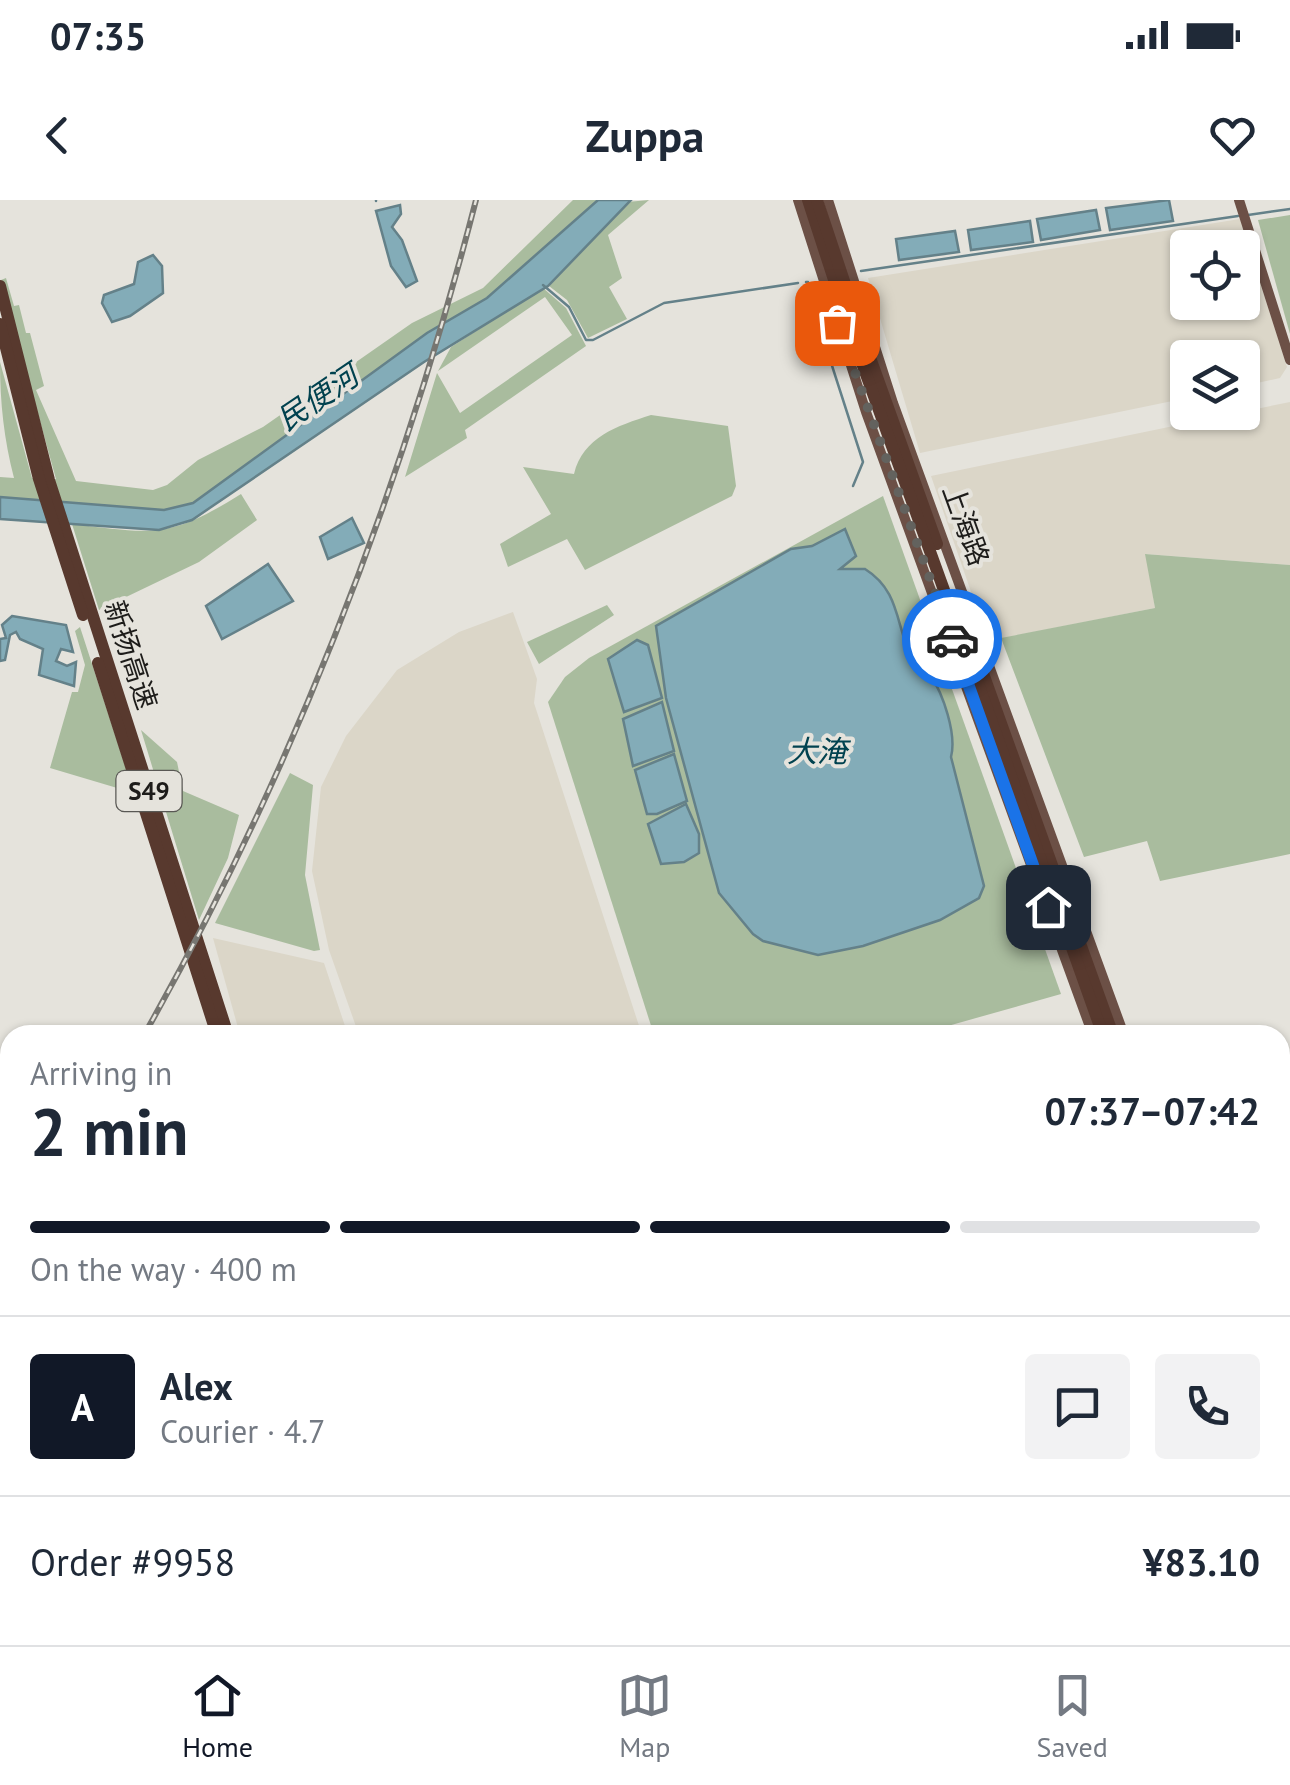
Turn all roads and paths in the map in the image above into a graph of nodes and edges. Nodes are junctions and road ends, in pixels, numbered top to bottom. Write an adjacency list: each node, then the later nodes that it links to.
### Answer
1 (798, 200): 5 (main road, 上海路)
2 (808, 200): 5 (highway, 上海路)
3 (828, 200): 5 (main road, 上海路)
4 (1238, 200): 8 (main road)
5 (817, 213): 9 (main road, 上海路); 10 (main road, 上海路); 15 (highway, 上海路, bridge)
6 (0, 286): 11 (highway, 新扬高速 / S49)
7 (0, 324): 11 (highway, 新扬高速 / S49)
8 (1290, 360)
9 (894, 402): 10 (main road); 12 (main road, 上海路)
10 (866, 412): 13 (main road, 上海路)
11 (44, 479): 14 (highway, 新扬高速 / S49)
12 (936, 517): 13 (main road); 21 (main road, 上海路)
13 (910, 524): 18 (main road, 上海路)
14 (65, 547): 16 (highway, 新扬高速 / S49); 17 (highway, 新扬高速 / S49)
15 (957, 614): 19 (highway, 上海路); 20 (highway, 上海路)
16 (214, 1025)
17 (225, 1025)
18 (1089, 1025)
19 (1100, 1025)
20 (1109, 1025)
21 (1120, 1025)

